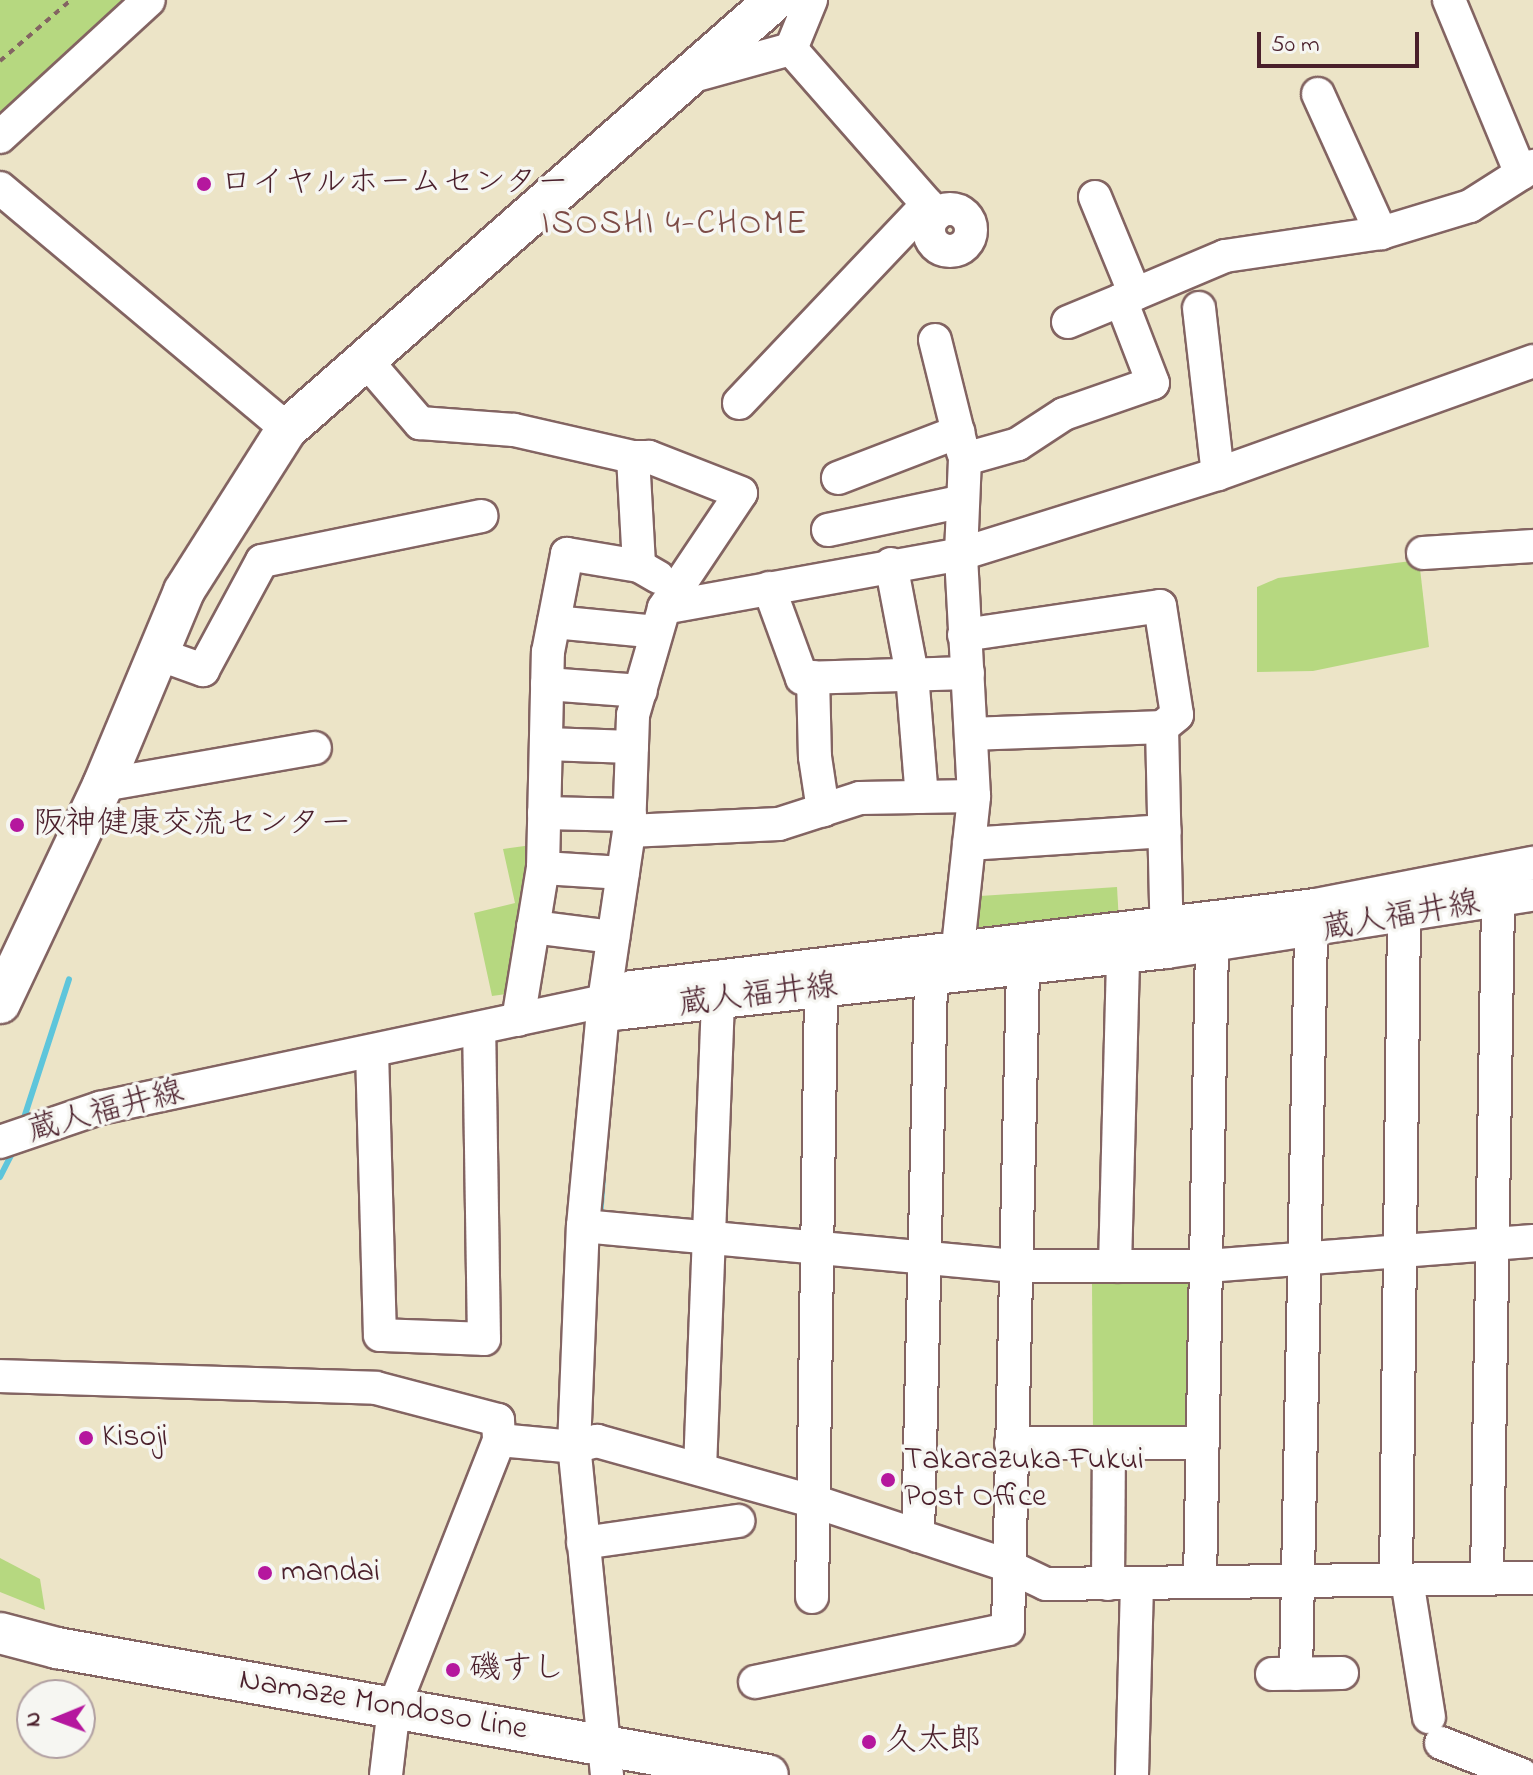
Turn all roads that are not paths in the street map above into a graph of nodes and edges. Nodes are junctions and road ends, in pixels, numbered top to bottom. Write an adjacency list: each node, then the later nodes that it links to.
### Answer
1 (149, 0): 8 (street)
2 (775, 0): 6 (main road)
3 (811, 0): 5 (street)
4 (1449, 0): 9 (street)
5 (791, 49): 6 (street); 19 (street)
6 (686, 78): 17 (main road)
7 (1318, 94): 12 (street)
8 (0, 137)
9 (1527, 170): 12 (street)
10 (0, 188): 20 (street)
11 (1095, 197): 13 (street)
12 (1381, 233): 13 (street)
13 (1128, 297): 15 (street); 21 (street)
14 (1199, 308): 23 (street)
15 (1068, 322)
16 (935, 340): 21 (street)
17 (364, 358): 20 (main road); 22 (street)
18 (1533, 361): 23 (street)
19 (739, 403)
20 (287, 429): 38 (main road)
21 (962, 445): 24 (street); 25 (street)
22 (633, 457): 33 (street); 35 (street)
23 (1218, 474): 31 (street)
24 (838, 478)
25 (963, 501): 27 (street); 31 (street)
26 (481, 516): 38 (street)
27 (894, 516): 28 (street); 32 (street)
28 (828, 530)
29 (1533, 546): 30 (street)
30 (1423, 553)
31 (961, 554): 32 (street); 37 (street)
32 (896, 563): 34 (street); 40 (street)
33 (639, 566): 35 (street); 36 (street)
34 (769, 588): 35 (street); 41 (street)
35 (666, 609): 36 (street); 43 (street)
36 (554, 622): 42 (street)
37 (964, 635): 39 (street); 44 (street)
38 (158, 654): 49 (main road)
39 (968, 673): 40 (street); 45 (street)
40 (912, 674): 41 (street); 51 (street)
41 (813, 677): 52 (street)
42 (547, 684): 43 (street); 46 (street)
43 (641, 691): 47 (street)
44 (1162, 727): 45 (street); 55 (street)
45 (971, 734): 50 (street)
46 (546, 744): 47 (street); 53 (street)
47 (632, 747): 54 (street)
48 (315, 748): 49 (street)
49 (103, 785): 68 (main road)
50 (974, 796): 51 (street); 56 (street)
51 (922, 797): 52 (street)
52 (823, 810): 54 (street)
53 (544, 813): 54 (street); 58 (street)
54 (629, 823): 59 (street)
55 (1165, 831): 56 (street); 66 (street)
56 (969, 844): 70 (street)
57 (1533, 863): 66 (street)
58 (543, 868): 59 (street); 63 (street)
59 (623, 873): 65 (street)
60 (1533, 895): 61 (street, 蔵人福井線)
61 (1498, 901): 62 (street, 蔵人福井線); 83 (street)
62 (1404, 918): 64 (street, 蔵人福井線); 84 (street)
63 (533, 927): 65 (street); 76 (street)
64 (1311, 933): 67 (street, 蔵人福井線); 87 (street)
65 (613, 937): 75 (street)
66 (1167, 938): 67 (street, 蔵人福井線); 69 (street, 蔵人福井線); 70 (street)
67 (1212, 947): 90 (street)
68 (11, 948): 74 (main road)
69 (1123, 957): 71 (street, 蔵人福井線); 89 (street)
70 (948, 967): 71 (street, 蔵人福井線); 72 (street, 蔵人福井線); 75 (street); 86 (street)
71 (1023, 968): 88 (street)
72 (821, 989): 73 (street, 蔵人福井線); 85 (street)
73 (718, 1001): 75 (street, 蔵人福井線); 81 (street)
74 (0, 1003)
75 (613, 1009): 76 (street, 蔵人福井線); 80 (street)
76 (518, 1020): 77 (street, 蔵人福井線)
77 (479, 1028): 78 (street, 蔵人福井線); 78 (street)
78 (372, 1051): 79 (street, 蔵人福井線)
79 (0, 1142)
80 (583, 1226): 81 (street); 96 (street)
81 (708, 1240): 85 (street); 97 (street)
82 (1533, 1241): 83 (street)
83 (1491, 1244): 84 (street); 104 (street)
84 (1401, 1249): 87 (street); 106 (street)
85 (818, 1251): 86 (street); 98 (street)
86 (925, 1259): 88 (street); 100 (street)
87 (1304, 1259): 90 (street); 105 (street)
88 (1017, 1266): 89 (street); 93 (street)
89 (1115, 1266): 90 (street)
90 (1207, 1266): 95 (street)
91 (0, 1376): 92 (street)
92 (499, 1440): 96 (street); 113 (street)
93 (1011, 1443): 94 (street); 102 (street)
94 (1109, 1443): 95 (street); 108 (street)
95 (1203, 1443): 107 (street)
96 (574, 1447): 97 (street); 101 (street)
97 (700, 1469): 98 (street)
98 (816, 1502): 100 (street); 109 (street)
99 (738, 1521): 101 (street)
100 (918, 1536): 102 (street)
101 (583, 1543): 114 (street)
102 (1006, 1565): 108 (street); 112 (street)
103 (1533, 1578): 104 (street)
104 (1487, 1579): 106 (street)
105 (1296, 1580): 106 (street); 107 (street); 111 (street)
106 (1401, 1580): 118 (street)
107 (1200, 1581): 108 (street)
108 (1123, 1584): 117 (street)
109 (812, 1597)
110 (0, 1633): 113 (main road, Namaze Mondoso Line)
111 (1342, 1673)
112 (755, 1682)
113 (394, 1707): 114 (main road, Namaze Mondoso Line); 115 (street)
114 (605, 1761): 116 (main road, Namaze Mondoso Line)
115 (386, 1775)
116 (768, 1775)
117 (1132, 1775)
118 (1522, 1775)

